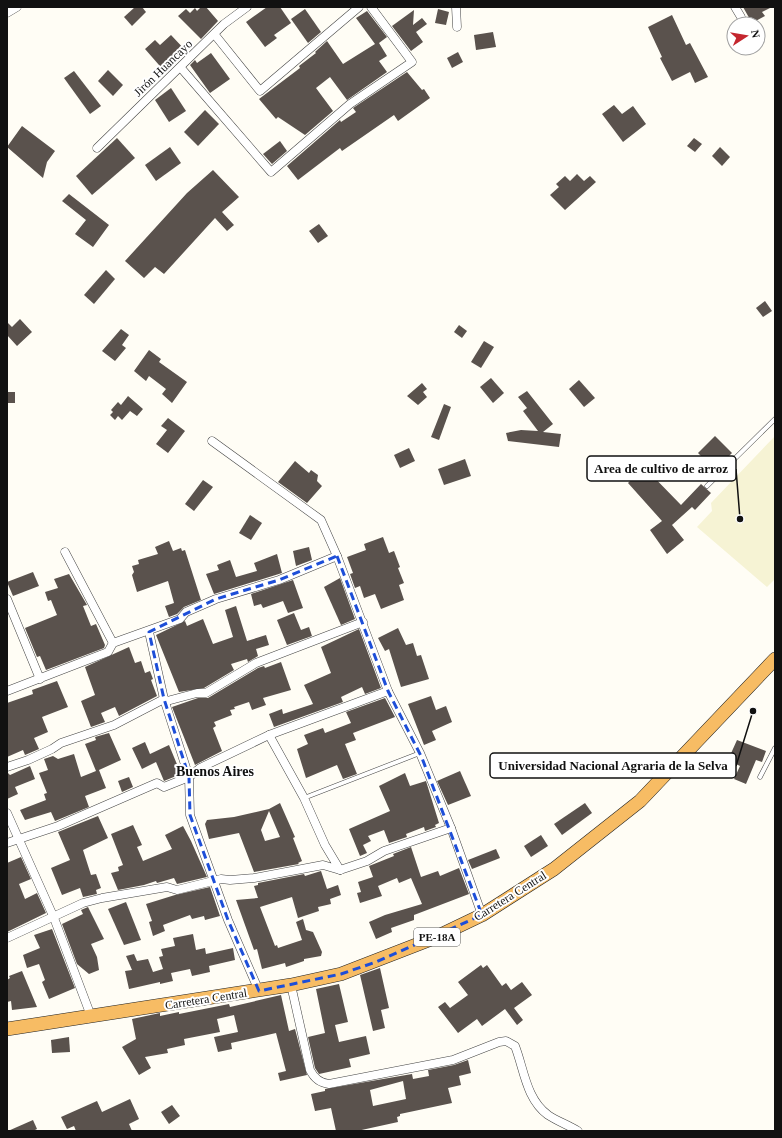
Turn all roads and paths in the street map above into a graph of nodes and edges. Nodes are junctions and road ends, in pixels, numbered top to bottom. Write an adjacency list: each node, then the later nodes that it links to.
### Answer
1 (17, 7): 7 (street)
2 (247, 7): 10 (street, Jirón Huancayo)
3 (359, 7): 10 (street)
4 (371, 7): 11 (street)
5 (456, 7): 9 (street)
6 (735, 7): 8 (street)
7 (7, 13)
8 (740, 16)
9 (457, 27)
10 (215, 35): 11 (street, Jirón Huancayo)
11 (181, 68): 12 (street, Jirón Huancayo)
12 (97, 148)
13 (775, 418): 15 (lane)
14 (212, 441): 17 (street)
15 (707, 486)
16 (65, 552): 21 (street)
17 (337, 556): 19 (street); 20 (street)
18 (7, 599): 23 (street)
19 (363, 622): 25 (street); 26 (street)
20 (148, 632): 21 (street); 26 (street)
21 (113, 643): 23 (street)
22 (775, 659): 40 (highway, Carretera Central / PE-18A)
23 (40, 679): 24 (street)
24 (7, 691)
25 (388, 691): 27 (street); 29 (street)
26 (164, 699): 30 (street); 31 (street)
27 (270, 735): 31 (street); 33 (street)
28 (775, 748): 32 (lane)
29 (420, 753): 33 (lane); 35 (street)
30 (7, 767)
31 (189, 777): 36 (street); 39 (street)
32 (760, 777)
33 (304, 798): 38 (street)
34 (7, 813): 36 (street)
35 (451, 828): 38 (street); 40 (street)
36 (19, 839): 37 (street); 41 (street)
37 (7, 843)
38 (340, 870): 39 (street)
39 (215, 882): 41 (street); 44 (street)
40 (482, 914): 43 (highway, Carretera Central / PE-18A)
41 (54, 918): 42 (street); 45 (street)
42 (7, 938)
43 (291, 984): 44 (highway, Carretera Central / PE-18A); 47 (street)
44 (259, 991): 45 (highway, Carretera Central / PE-18A)
45 (91, 1016): 46 (highway, Carretera Central / PE-18A)
46 (7, 1029)
47 (578, 1131)

